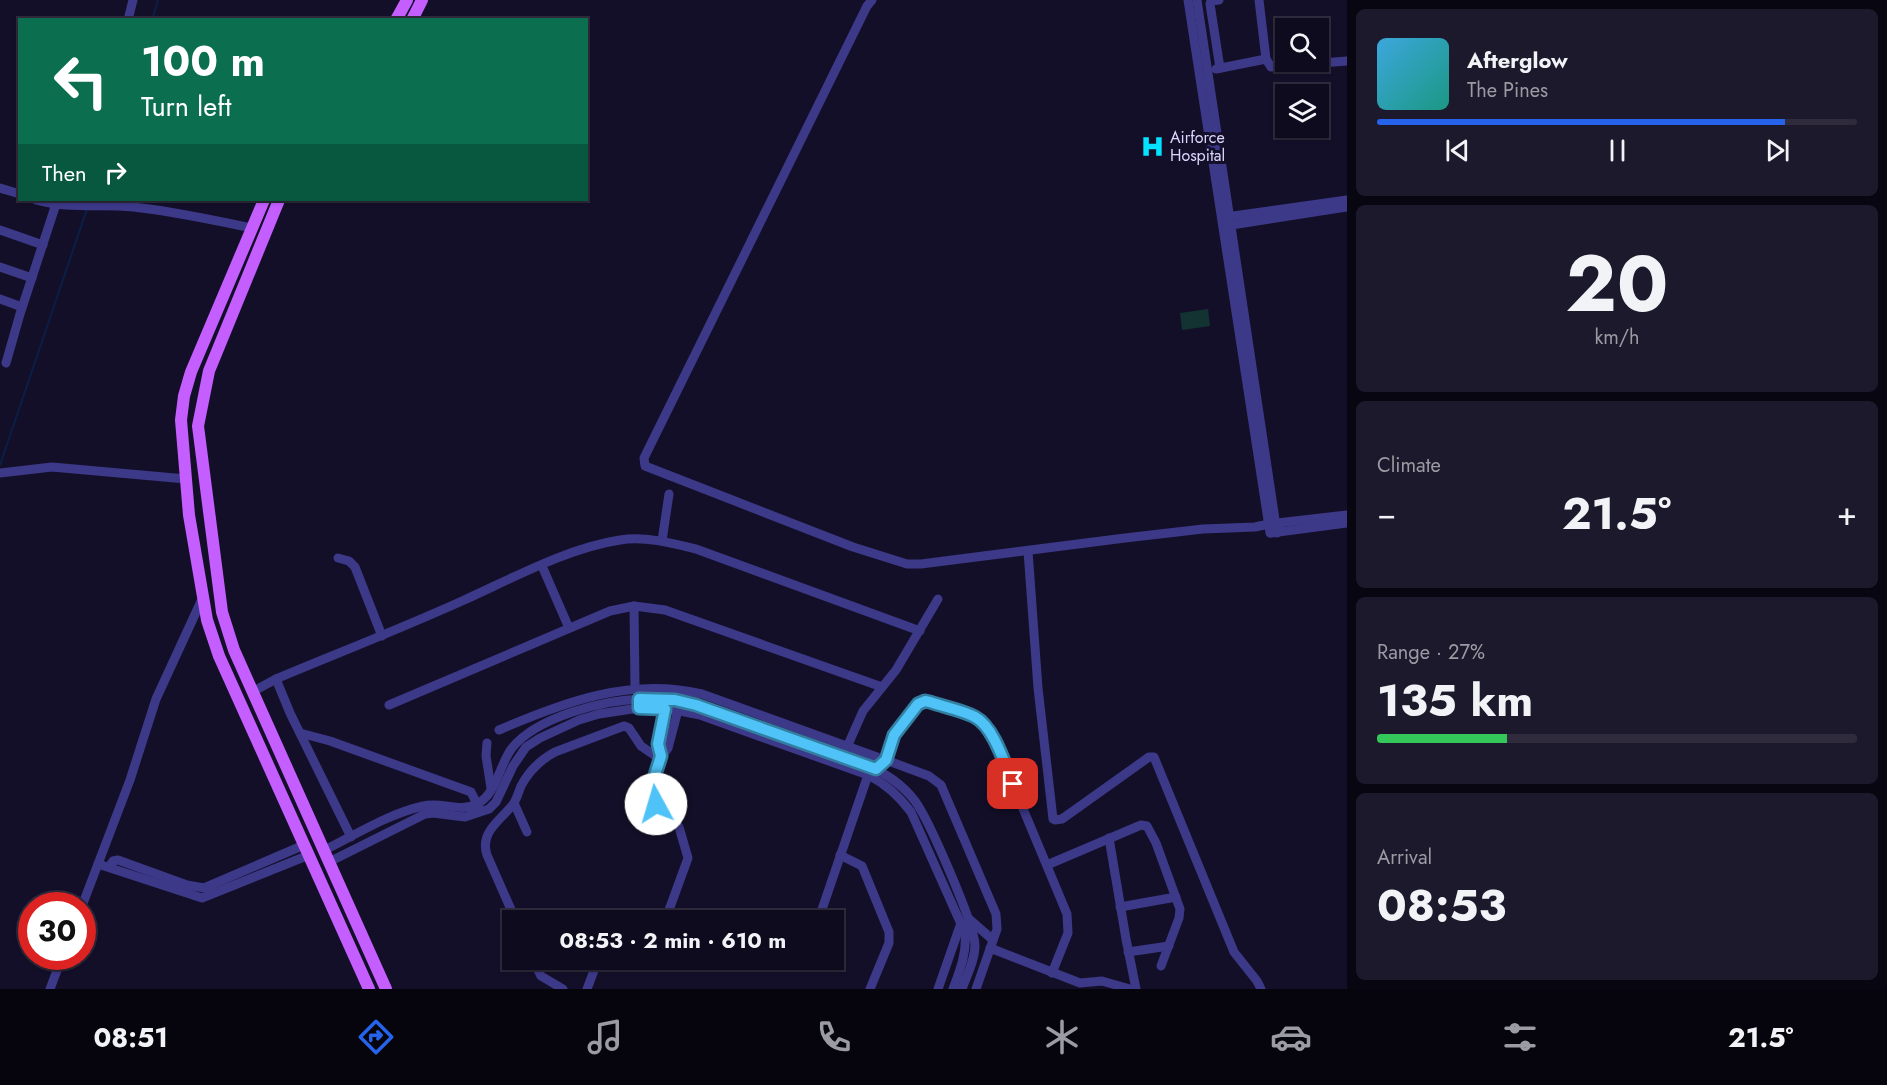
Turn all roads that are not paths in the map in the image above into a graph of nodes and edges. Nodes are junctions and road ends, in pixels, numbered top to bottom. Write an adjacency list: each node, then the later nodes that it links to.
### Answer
1 (133, 0): 9 (street)
2 (407, 0): 10 (main road)
3 (422, 0): 11 (main road)
4 (872, 0): 41 (street)
5 (1188, 0): 15 (street)
6 (1197, 0): 15 (street)
7 (1219, 0): 14 (street)
8 (1259, 0): 12 (street)
9 (128, 18)
10 (397, 18)
11 (413, 18)
12 (1266, 59): 13 (street); 14 (street)
13 (1347, 61)
14 (1220, 68): 15 (street)
15 (1203, 71): 25 (street)
16 (0, 188): 17 (street)
17 (18, 193)
18 (1347, 200): 25 (street)
19 (41, 201): 22 (street)
20 (264, 201): 26 (main road)
21 (279, 201): 50 (main road)
22 (56, 204): 23 (street); 28 (street)
23 (79, 204): 26 (street)
24 (1347, 207): 25 (street)
25 (1226, 222): 39 (street)
26 (252, 228): 35 (main road)
27 (0, 230): 28 (street)
28 (43, 244): 30 (street)
29 (0, 267): 30 (street)
30 (32, 278): 32 (street)
31 (0, 299): 32 (street)
32 (22, 307): 33 (street)
33 (6, 363)
34 (0, 473): 35 (street)
35 (186, 479): 44 (main road)
36 (669, 494): 40 (street)
37 (1347, 515): 39 (street)
38 (1347, 523): 39 (street)
39 (1273, 528): 41 (street)
40 (663, 541): 43 (street); 48 (street)
41 (1028, 551): 107 (street)
42 (338, 558): 49 (street)
43 (542, 566): 47 (street); 49 (street)
44 (203, 597): 51 (main road); 78 (street)
45 (938, 599): 48 (street)
46 (634, 606): 47 (street); 53 (street); 54 (street)
47 (569, 628): 57 (street)
48 (920, 631): 53 (street)
49 (382, 636): 52 (street)
50 (234, 650): 51 (main road); 55 (main road)
51 (219, 656): 75 (main road)
52 (276, 679): 55 (street); 60 (street)
53 (882, 687): 62 (street)
54 (635, 688): 56 (street); 59 (street); 62 (street)
55 (252, 692): 77 (main road)
56 (635, 704): 58 (street); 67 (street); 69 (street)
57 (389, 705)
58 (673, 707): 63 (street); 65 (street)
59 (499, 730)
60 (300, 733): 69 (street); 72 (street)
61 (487, 743): 67 (street)
62 (848, 747): 64 (street); 65 (street)
63 (660, 758): 68 (street); 84 (street)
64 (882, 758): 66 (street); 79 (street); 87 (street)
65 (843, 760): 66 (street)
66 (872, 772): 76 (street); 86 (street)
67 (491, 790): 69 (street)
68 (514, 803): 71 (street); 83 (street)
69 (479, 808): 70 (street); 74 (street)
70 (362, 832): 72 (street); 74 (street)
71 (528, 832)
72 (351, 837): 77 (street)
73 (1109, 838): 79 (street); 81 (street); 82 (street)
74 (366, 842): 77 (street)
75 (307, 850): 78 (street); 96 (main road)
76 (840, 855): 85 (street); 100 (street)
77 (326, 856): 97 (main road)
78 (98, 864): 80 (street)
79 (1047, 864): 94 (street)
80 (87, 892)
81 (1176, 897): 82 (street); 88 (street)
82 (1120, 907): 89 (street)
83 (511, 910)
84 (668, 910)
85 (822, 910)
86 (965, 921): 87 (street); 101 (street); 102 (street); 103 (street)
87 (992, 944): 94 (street); 104 (street)
88 (1169, 946): 89 (street); 90 (street)
89 (1128, 952): 106 (street)
90 (1161, 966)
91 (57, 970): 95 (street)
92 (538, 970): 98 (street)
93 (594, 970): 99 (street)
94 (1052, 973): 105 (street)
95 (50, 989)
96 (369, 989)
97 (386, 989)
98 (562, 989)
99 (587, 989)
100 (870, 989)
101 (938, 989)
102 (953, 989)
103 (962, 989)
104 (976, 989)
105 (1130, 989)
106 (1136, 989)
107 (1261, 989)

